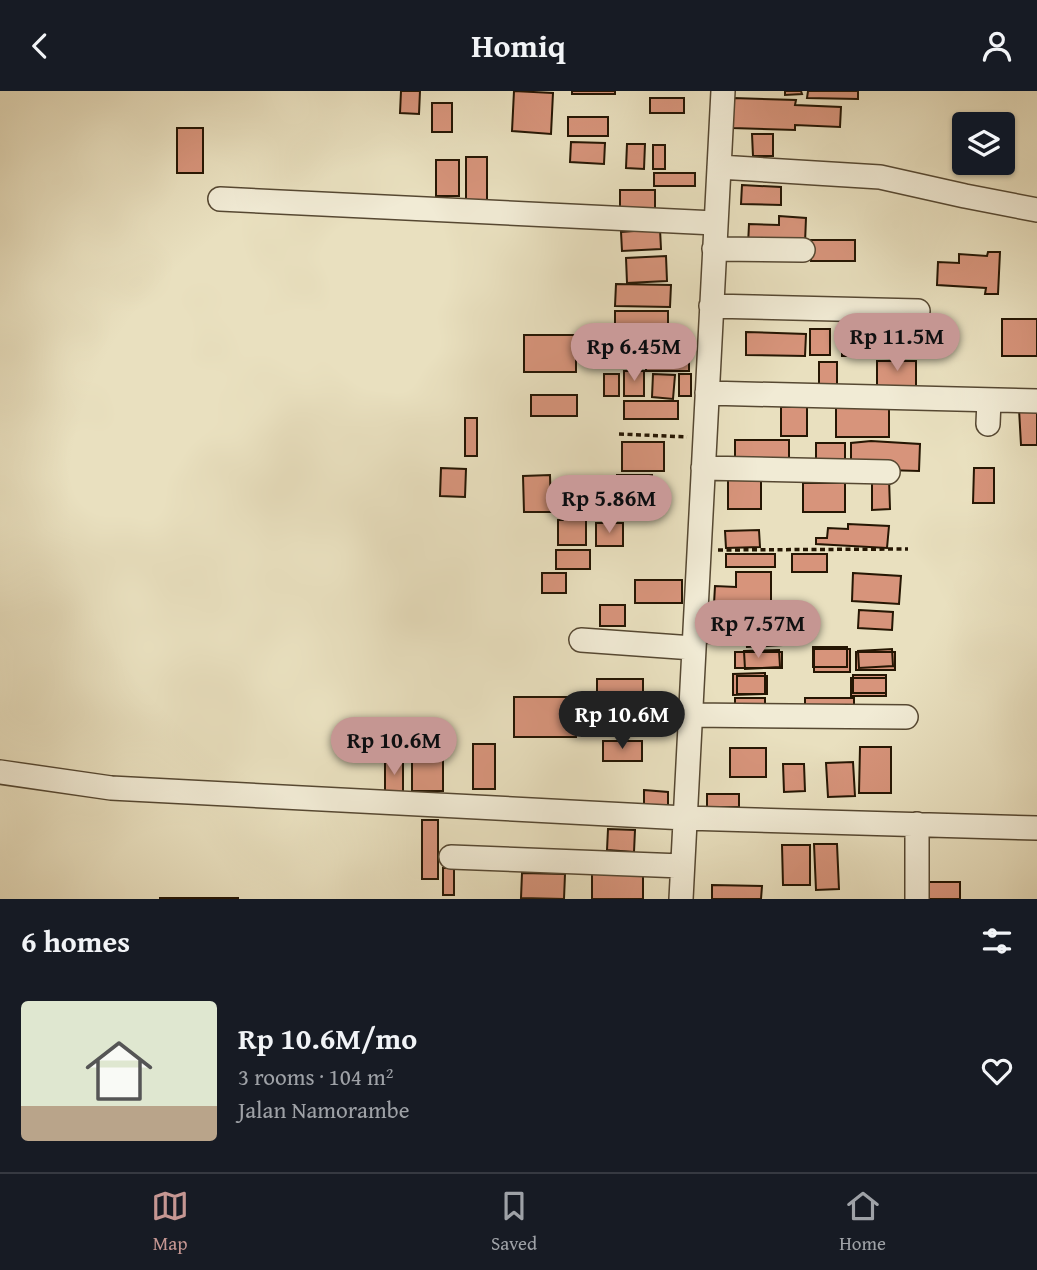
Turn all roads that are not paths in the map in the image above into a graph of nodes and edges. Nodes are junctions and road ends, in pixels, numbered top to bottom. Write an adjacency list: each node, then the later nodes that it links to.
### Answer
1 (723, 91): 2 (street)
2 (719, 167): 4 (street); 5 (street)
3 (220, 199): 5 (street)
4 (1037, 210)
5 (715, 223): 6 (street)
6 (714, 249): 7 (street); 8 (street)
7 (803, 250)
8 (711, 306): 9 (street); 10 (street)
9 (918, 311)
10 (707, 393): 11 (street); 14 (street)
11 (989, 400): 12 (street); 13 (street)
12 (1037, 401)
13 (988, 424)
14 (703, 468): 15 (street); 17 (street)
15 (888, 472)
16 (581, 640): 17 (street)
17 (693, 648): 18 (street)
18 (690, 715): 19 (street); 21 (street)
19 (906, 717)
20 (0, 772): 21 (street)
21 (685, 818): 22 (street); 25 (street)
22 (917, 824): 23 (street); 27 (street)
23 (1037, 828)
24 (451, 857): 25 (street)
25 (682, 866): 26 (street)
26 (681, 899)
27 (917, 899)

